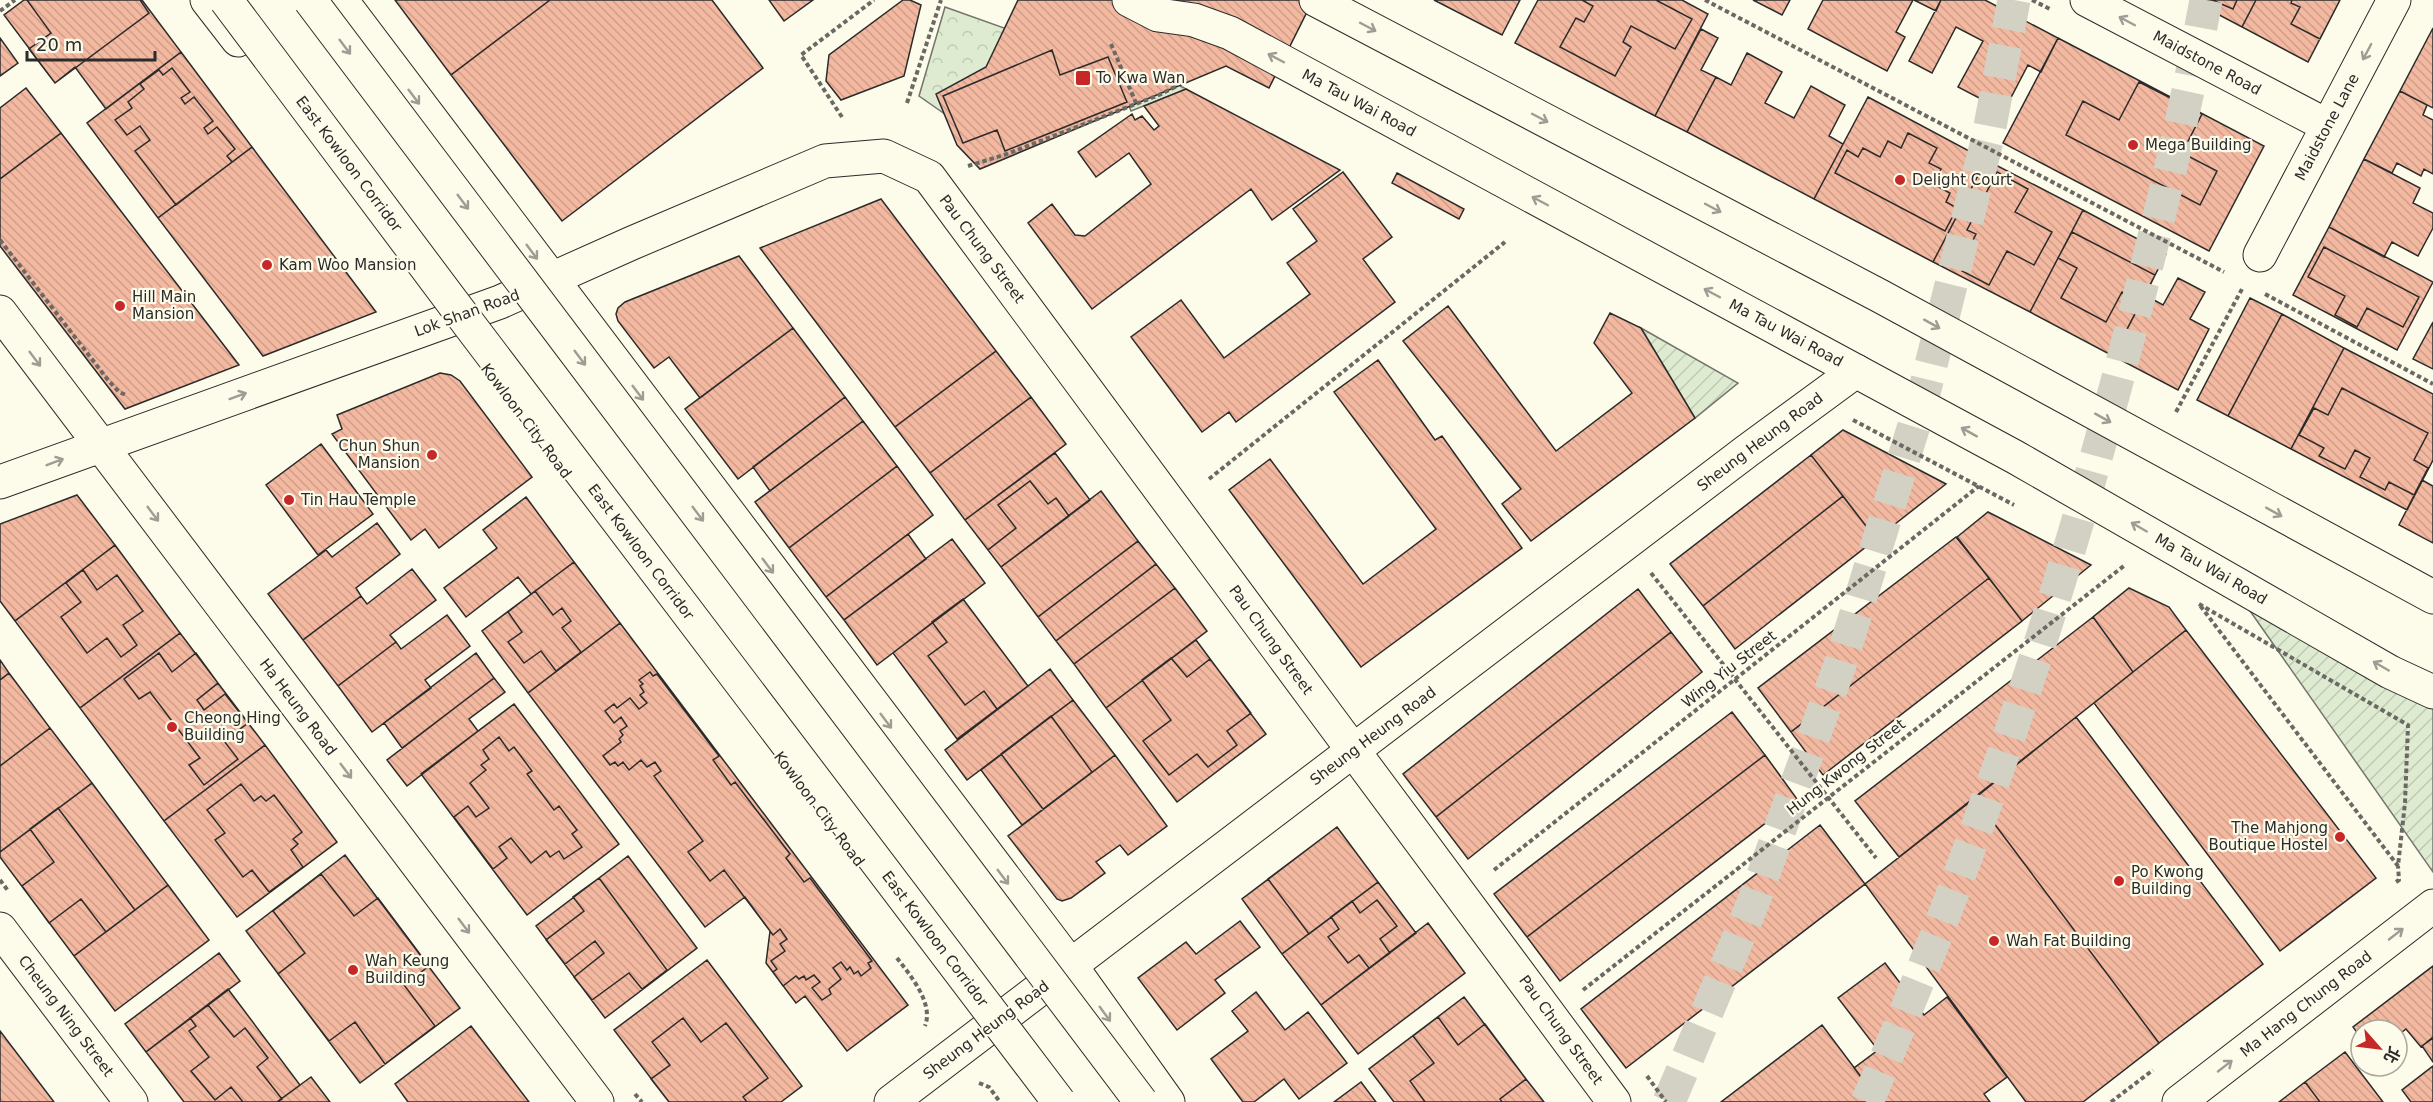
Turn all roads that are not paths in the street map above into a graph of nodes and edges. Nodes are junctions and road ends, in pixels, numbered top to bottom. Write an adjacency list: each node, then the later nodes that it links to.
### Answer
1 (207, 0): 15 (main road, Kowloon City Road)
2 (226, 0): 30 (main road, East Kowloon Corridor, bridge)
3 (310, 0): 31 (main road, one-way to 31, bridge)
4 (341, 0): 13 (main road, one-way to 13)
5 (1129, 0): 9 (main road, Ma Tau Wai Road)
6 (1316, 0): 19 (main road, one-way to 19)
7 (2087, 0): 10 (main road, Maidstone Road, one-way to 7)
8 (2394, 0): 10 (main road, Maidstone Lane, one-way to 10)
9 (1162, 8): 16 (main road, Ma Tau Wai Road, one-way to 9)
10 (2328, 126): 12 (main road, Maidstone Lane)
11 (929, 177): 13 (main road, Lok Shan Road); 21 (main road, Pau Chung Street)
12 (2245, 259)
13 (552, 280): 15 (main road, Lok Shan Road); 24 (main road, one-way to 24)
14 (0, 312): 17 (main road, Ha Heung Road, one-way to 17)
15 (449, 320): 17 (main road, Lok Shan Road, one-way to 15); 25 (main road, Kowloon City Road)
16 (1856, 371): 20 (main road, Ma Tau Wai Road, one-way to 16); 21 (main road, Sheung Heung Road)
17 (100, 446): 18 (main road, Lok Shan Road, one-way to 17); 27 (main road, Ha Heung Road, one-way to 27)
18 (0, 483)
19 (2433, 597)
20 (2433, 692)
21 (1352, 752): 24 (main road, Sheung Heung Road); 33 (main road, Pau Chung Street)
22 (2433, 906): 34 (main road, Ma Hang Chung Road, one-way to 22)
23 (0, 929): 26 (main road, Cheung Ning Street)
24 (1071, 966): 25 (main road, Sheung Heung Road); 32 (main road, one-way to 32)
25 (986, 1030): 28 (main road, Sheung Heung Road); 29 (main road, Kowloon City Road)
26 (131, 1102)
27 (597, 1102)
28 (891, 1102)
29 (1040, 1102)
30 (1059, 1102)
31 (1141, 1102)
32 (1168, 1102)
33 (1614, 1102)
34 (2179, 1102)

